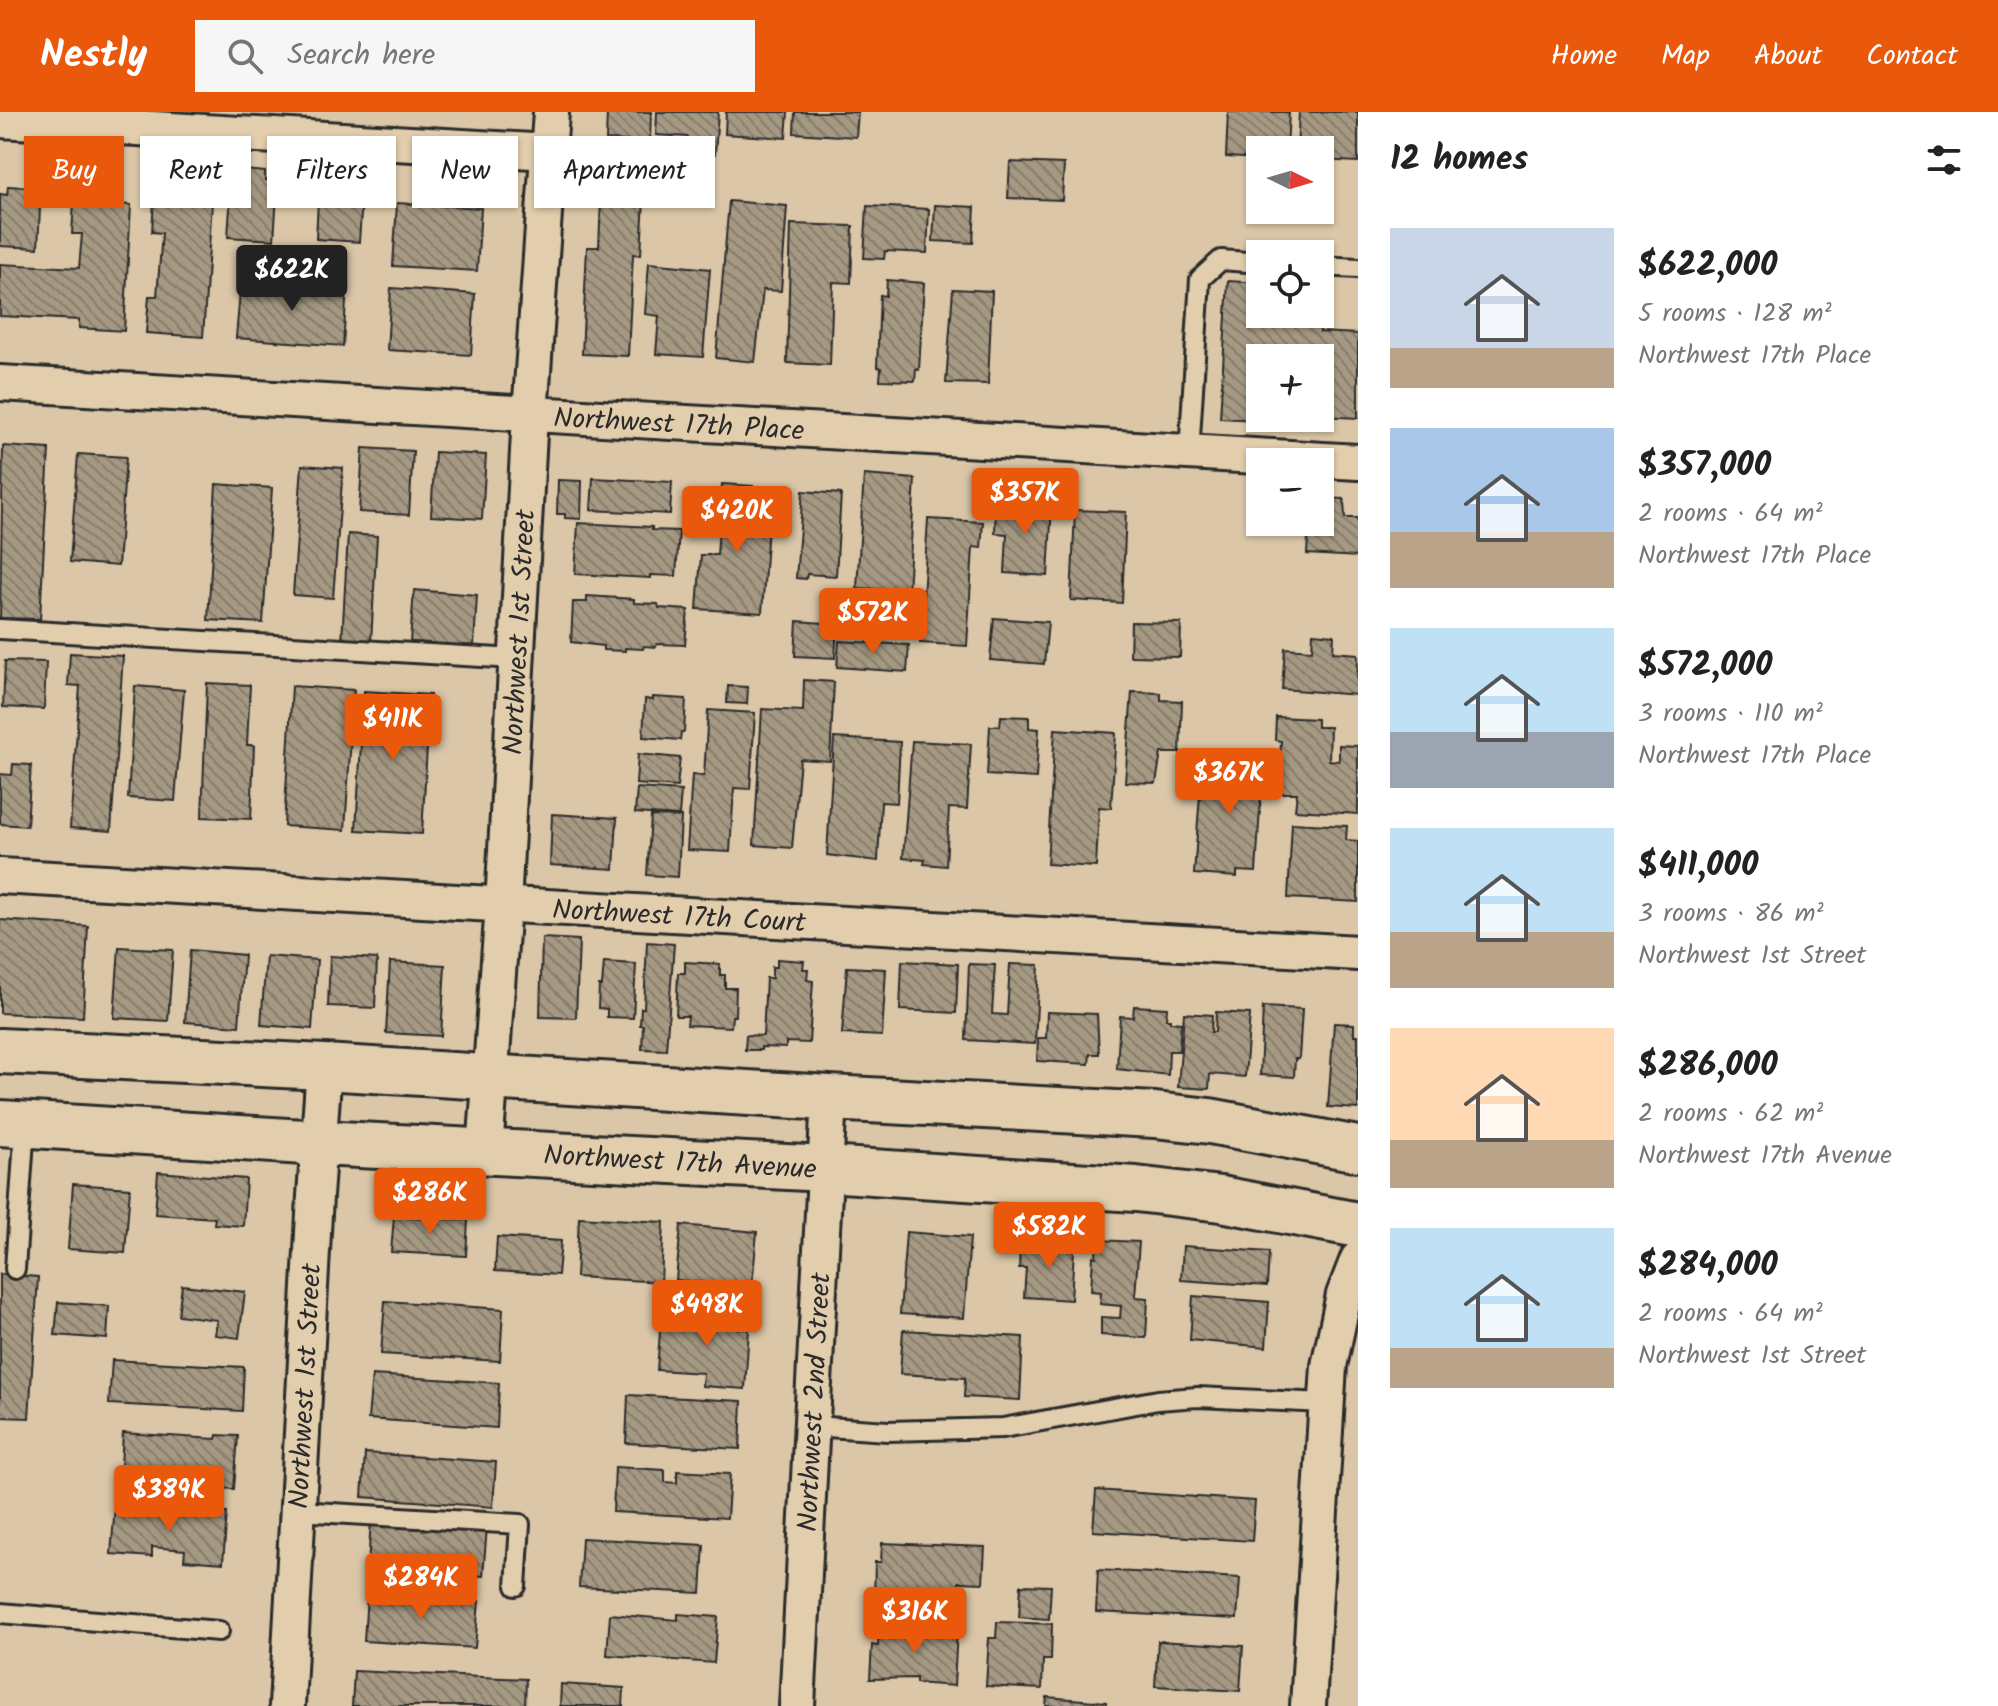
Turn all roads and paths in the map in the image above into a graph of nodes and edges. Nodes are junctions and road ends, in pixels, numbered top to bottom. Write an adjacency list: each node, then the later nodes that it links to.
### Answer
1 (551, 112): 4 (street, Northwest 1st Street)
2 (0, 120): 3 (street)
3 (230, 123): 5 (street)
4 (550, 136)
5 (534, 151)
6 (545, 208): 11 (street, Northwest 1st Street)
7 (1246, 262): 12 (lane)
8 (1334, 267): 9 (lane)
9 (1358, 268)
10 (0, 383): 11 (street, Northwest 17th Place)
11 (530, 415): 12 (street, Northwest 17th Place); 15 (street, Northwest 1st Street)
12 (1189, 453): 13 (street, Northwest 17th Place)
13 (1358, 462)
14 (0, 629): 15 (lane)
15 (516, 659): 17 (street, Northwest 1st Street)
16 (0, 876): 17 (street, Northwest 17th Court)
17 (503, 905): 18 (street, Northwest 17th Court); 21 (street, Northwest 1st Street)
18 (1358, 953)
19 (0, 1051): 20 (main road)
20 (324, 1067): 21 (main road); 24 (street, Northwest 1st Street)
21 (490, 1077): 22 (main road); 26 (street, Northwest 1st Street)
22 (829, 1098): 25 (main road); 27 (street, Northwest 2nd Street)
23 (12, 1124): 24 (main road, Northwest 17th Avenue); 30 (lane)
24 (320, 1143): 26 (main road, Northwest 17th Avenue); 33 (street, Northwest 1st Street)
25 (1358, 1149)
26 (485, 1151): 27 (main road, Northwest 17th Avenue)
27 (826, 1169): 28 (main road, Northwest 17th Avenue); 32 (street, Northwest 2nd Street)
28 (1358, 1225)
29 (1358, 1259): 31 (street)
30 (15, 1269)
31 (1325, 1403): 32 (lane); 39 (street)
32 (812, 1426): 38 (street, Northwest 2nd Street)
33 (298, 1511): 34 (lane); 37 (street, Northwest 1st Street)
34 (516, 1586)
35 (0, 1613): 36 (lane)
36 (219, 1631)
37 (287, 1706)
38 (797, 1706)
39 (1308, 1706)

